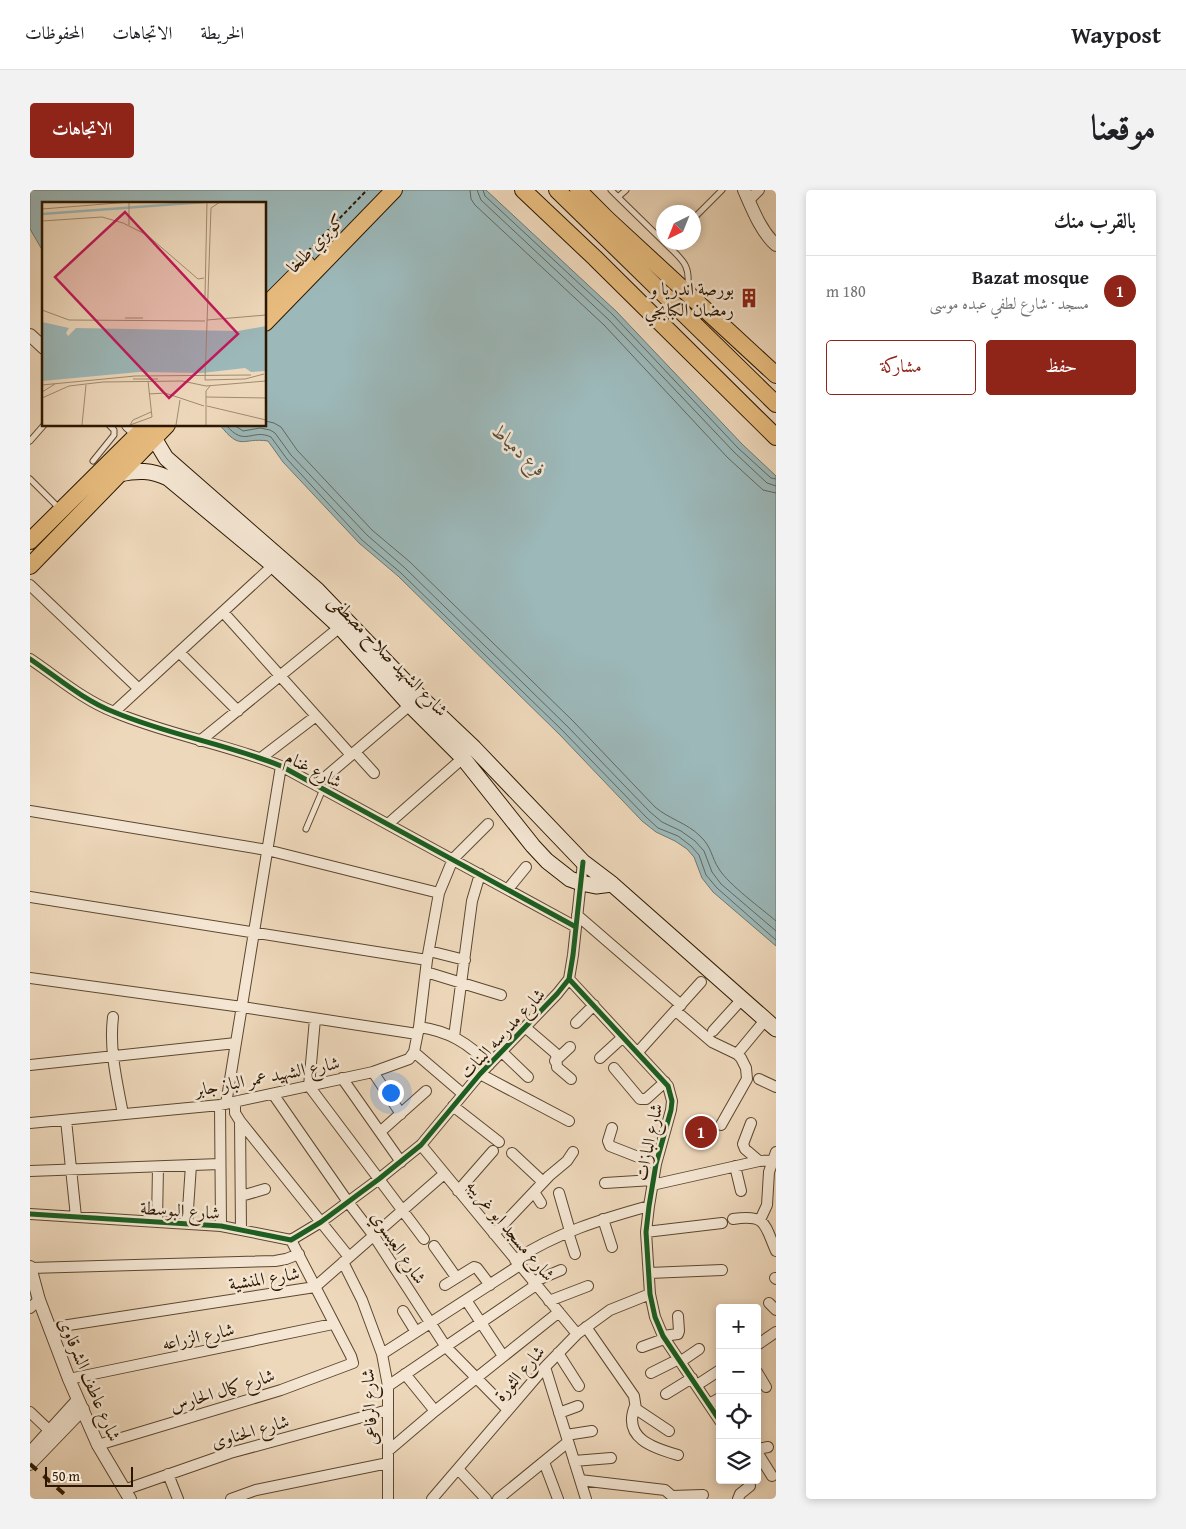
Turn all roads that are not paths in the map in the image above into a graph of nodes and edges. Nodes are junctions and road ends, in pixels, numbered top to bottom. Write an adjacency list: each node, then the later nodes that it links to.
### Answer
1 (380, 190): 17 (main road, كوبري طلخا)
2 (394, 190): 18 (main road, كوبري طلخا)
3 (523, 190): 29 (main road)
4 (557, 190): 23 (main road)
5 (578, 190): 16 (main road)
6 (611, 190): 11 (lane)
7 (626, 190): 11 (lane)
8 (722, 190): 12 (lane)
9 (759, 190): 10 (street)
10 (746, 195): 14 (street)
11 (618, 197): 13 (lane)
12 (701, 211)
13 (656, 234)
14 (774, 240)
15 (671, 250): 16 (lane)
16 (686, 293): 21 (main road)
17 (266, 305)
18 (266, 322)
19 (30, 335): 20 (street)
20 (42, 346)
21 (761, 361): 22 (main road); 23 (main road)
22 (776, 375)
23 (747, 376): 24 (main road)
24 (776, 404)
25 (43, 426): 30 (lane)
26 (109, 426): 31 (lane)
27 (163, 426): 28 (main road)
28 (142, 431): 32 (main road); 34 (main road); 36 (main road, شارع الشهيد صلاح مصطفى)
29 (776, 437)
30 (30, 441)
31 (93, 461)
32 (119, 474): 36 (main road, شارع الشهيد صلاح مصطفى); 37 (main road)
33 (30, 479): 34 (lane)
34 (61, 510): 35 (main road)
35 (30, 541)
36 (277, 562): 39 (street); 40 (main road, شارع الشهيد صلاح مصطفى); 62 (main road, شارع الشهيد صلاح مصطفى)
37 (30, 566)
38 (30, 585): 44 (street)
39 (223, 612): 41 (street); 43 (street)
40 (340, 627): 43 (street); 45 (main road, شارع الشهيد صلاح مصطفى)
41 (180, 652): 44 (street); 46 (street)
42 (30, 659): 47 (street, شارع غنام)
43 (280, 676): 46 (street); 48 (street)
44 (139, 689): 47 (street)
45 (410, 705): 50 (street); 52 (main road, شارع الشهيد صلاح مصطفى)
46 (238, 711): 49 (street)
47 (114, 712): 49 (street, شارع غنام)
48 (316, 716): 50 (street); 51 (street)
49 (200, 741): 51 (street, شارع غنام)
50 (353, 753): 54 (street); 55 (street)
51 (261, 758): 53 (street, شارع غنام)
52 (462, 758): 57 (street); 65 (main road, شارع الشهيد صلاح مصطفى)
53 (280, 766): 55 (street, شارع غنام); 60 (street)
54 (374, 773)
55 (320, 787): 57 (street, شارع غنام); 59 (lane)
56 (30, 811): 60 (street)
57 (388, 824): 61 (street, شارع غنام)
58 (488, 824): 61 (street)
59 (306, 829)
60 (267, 850): 68 (street); 72 (street)
61 (453, 859): 64 (street, شارع غنام); 68 (street)
62 (583, 862): 65 (street); 66 (main road, شارع الشهيد صلاح مصطفى)
63 (526, 867): 67 (street)
64 (480, 874): 67 (street, شارع غنام); 74 (street)
65 (581, 883): 66 (main road, شارع الشهيد صلاح مصطفى); 70 (street)
66 (612, 884): 81 (main road, شارع الشهيد صلاح مصطفى)
67 (508, 889): 71 (street, شارع غنام)
68 (439, 893): 73 (street)
69 (30, 897): 72 (street)
70 (577, 916): 71 (street); 84 (street)
71 (576, 927): 77 (street)
72 (254, 932): 73 (street); 83 (street)
73 (428, 955): 74 (street); 75 (street)
74 (465, 960): 79 (street)
75 (426, 972): 79 (street); 90 (street)
76 (30, 978): 83 (street)
77 (569, 979): 82 (street, شارع البازات); 89 (street, شارع مدرسه البنات)
78 (702, 982): 84 (street)
79 (462, 983): 80 (street); 92 (street)
80 (501, 995)
81 (742, 999): 88 (main road, شارع الشهيد صلاح مصطفى); 91 (street)
82 (594, 1005): 87 (street); 93 (street, شارع البازات)
83 (242, 1007): 86 (street); 94 (street)
84 (678, 1008): 98 (street); 99 (street)
85 (113, 1017): 100 (street)
86 (315, 1019): 90 (street); 113 (street)
87 (576, 1023)
88 (771, 1024): 99 (street)
89 (526, 1028): 97 (street, شارع مدرسه البنات); 102 (street)
90 (418, 1031): 92 (street); 96 (street)
91 (713, 1031)
92 (454, 1037): 104 (street)
93 (624, 1037): 98 (street, شارع البازات); 101 (street)
94 (236, 1043): 100 (street); 118 (street)
95 (570, 1047): 102 (street)
96 (414, 1052): 106 (street, شارع الشهيد عمر الباز جابر); 117 (street)
97 (502, 1052): 104 (street, شارع مدرسه البنات); 108 (street)
98 (638, 1052): 112 (street, شارع البازات)
99 (737, 1054): 127 (street)
100 (112, 1055): 103 (street); 120 (street)
101 (600, 1058)
102 (555, 1062): 110 (street)
103 (30, 1065)
104 (489, 1065): 107 (street, شارع مدرسه البنات)
105 (614, 1068): 112 (street)
106 (373, 1072): 109 (street, شارع الشهيد عمر الباز جابر); 121 (street)
107 (480, 1074): 117 (street, شارع مدرسه البنات); 124 (street)
108 (528, 1077)
109 (342, 1078): 113 (street, شارع الشهيد عمر الباز جابر); 129 (street)
110 (571, 1079)
111 (759, 1079): 114 (street)
112 (665, 1082): 137 (street, شارع البازات)
113 (309, 1086): 116 (street, شارع الشهيد عمر الباز جابر); 144 (street)
114 (776, 1086)
115 (426, 1092): 121 (street)
116 (273, 1094): 118 (street, شارع الشهيد عمر الباز جابر); 154 (street, شارع العيسوي)
117 (463, 1094): 119 (street, شارع مدرسه البنات)
118 (227, 1104): 120 (street, شارع الشهيد عمر الباز جابر); 123 (street); 136 (street)
119 (453, 1106): 130 (street, شارع مدرسه البنات); 149 (street)
120 (123, 1114): 122 (street, شارع الشهيد عمر الباز جابر)
121 (401, 1114): 129 (street)
122 (66, 1120): 126 (street, شارع الشهيد عمر الباز جابر); 141 (street)
123 (240, 1121): 153 (street); 164 (street, شارع الرفاعى)
124 (569, 1121)
125 (751, 1123): 134 (street)
126 (30, 1124)
127 (721, 1124)
128 (612, 1128): 137 (street)
129 (380, 1132): 135 (street)
130 (421, 1145): 135 (street, شارع مدرسه البنات); 143 (street, شارع مسجد ابو غريبه)
131 (573, 1152): 145 (street)
132 (512, 1154): 145 (street)
133 (775, 1157): 134 (street); 162 (street)
134 (759, 1161): 139 (street)
135 (401, 1162): 144 (street, شارع مدرسه البنات)
136 (220, 1164): 138 (street); 167 (street)
137 (656, 1164): 147 (street, شارع البازات)
138 (191, 1165): 140 (street); 166 (street)
139 (735, 1166): 147 (street); 150 (street)
140 (158, 1167): 141 (street); 163 (street)
141 (71, 1170): 142 (street); 159 (street)
142 (30, 1171)
143 (444, 1174): 149 (street, شارع مسجد ابو غريبه); 157 (street, شارع المنشية)
144 (379, 1179): 154 (street, شارع مدرسه البنات); 157 (street)
145 (543, 1182): 151 (street)
146 (605, 1183): 147 (street)
147 (652, 1183): 156 (street, شارع البازات)
148 (265, 1188): 153 (street)
149 (458, 1191): 171 (street, شارع مسجد ابو غريبه)
150 (742, 1191)
151 (534, 1192): 155 (street); 171 (street)
152 (560, 1193): 169 (street)
153 (241, 1196): 168 (street)
154 (348, 1202): 164 (street, شارع مدرسه البنات); 172 (street, شارع العيسوي)
155 (541, 1203)
156 (649, 1206): 160 (street); 170 (street, شارع البازات)
157 (403, 1210): 172 (street, شارع المنشية); 173 (street)
158 (30, 1214): 159 (street, شارع البوسطة)
159 (76, 1217): 163 (street, شارع البوسطة)
160 (603, 1219): 169 (street); 176 (street)
161 (733, 1220): 162 (street)
162 (760, 1220): 177 (street)
163 (157, 1222): 166 (street, شارع البوسطة)
164 (321, 1222): 174 (street); 180 (street, شارع الرفاعى)
165 (722, 1223): 170 (street)
166 (187, 1224): 167 (street, شارع البوسطة)
167 (222, 1226): 168 (street, شارع البوسطة)
168 (241, 1230): 174 (street, شارع البوسطة)
169 (569, 1231): 179 (street); 181 (street)
170 (646, 1232): 185 (street, شارع البازات)
171 (494, 1234): 181 (street, شارع مسجد ابو غريبه)
172 (374, 1236): 180 (street, شارع المنشية); 200 (street, شارع العيسوي)
173 (424, 1239)
174 (290, 1240): 178 (street)
175 (434, 1246): 186 (street)
176 (612, 1247)
177 (776, 1251)
178 (298, 1254): 182 (street); 190 (street)
179 (576, 1254)
180 (346, 1260): 190 (street, شارع المنشية); 213 (street, شارع الرفاعى)
181 (517, 1263): 187 (street, شارع مسجد ابو غريبه); 189 (street)
182 (30, 1268): 195 (street, شارع عاطف الشرقاوى)
183 (561, 1270): 187 (street)
184 (722, 1270): 185 (street)
185 (649, 1274): 192 (street, شارع البازات)
186 (456, 1277): 188 (street); 189 (street)
187 (534, 1283): 194 (street, شارع مسجد ابو غريبه); 199 (street)
188 (444, 1285)
189 (490, 1285): 193 (street)
190 (315, 1286): 201 (street); 203 (street, شارع المنشية)
191 (588, 1286): 194 (street)
192 (650, 1294): 202 (street, شارع الثورة); 207 (street, شارع البازات)
193 (466, 1300): 199 (street); 200 (street)
194 (549, 1301): 197 (street, شارع مسجد ابو غريبه)
195 (34, 1304): 203 (street, شارع عاطف الشرقاوى)
196 (403, 1312): 204 (street)
197 (558, 1312): 205 (street, شارع مسجد ابو غريبه); 214 (street)
198 (678, 1316): 207 (street)
199 (481, 1322): 209 (street); 214 (street)
200 (430, 1323): 204 (street); 209 (street, شارع العيسوي)
201 (333, 1324): 222 (street, شارع الزراعه); 243 (street, شارع كمال الحارس)
202 (586, 1327): 205 (street, شارع الثورة); 232 (street)
203 (49, 1328): 222 (street, شارع عاطف الشرقاوى)
204 (416, 1332): 213 (street)
205 (577, 1334): 212 (street, شارع الثورة)
206 (774, 1337): 208 (street)
207 (663, 1338): 210 (street); 215 (street, شارع البازات)
208 (761, 1343)
209 (446, 1347): 219 (street); 220 (street, شارع العيسوي)
210 (642, 1347)
211 (699, 1349): 215 (street)
212 (558, 1353): 216 (street, شارع الثورة); 225 (street)
213 (382, 1354): 224 (street, شارع الرفاعى)
214 (503, 1356): 220 (street)
215 (679, 1360): 217 (street); 223 (street, شارع البازات)
216 (545, 1367): 234 (street, شارع الثورة); 237 (street)
217 (651, 1372)
218 (716, 1372): 223 (street)
219 (405, 1374): 224 (street); 235 (street)
220 (476, 1378): 234 (street, شارع العيسوي); 235 (street)
221 (761, 1378): 226 (street)
222 (69, 1379): 229 (street, شارع عاطف الشرقاوى)
223 (694, 1382): 227 (street); 230 (street, شارع البازات)
224 (388, 1386): 233 (street, شارع الرفاعى)
225 (579, 1386)
226 (766, 1386)
227 (666, 1394)
228 (716, 1400): 230 (street)
229 (81, 1404): 239 (street); 243 (street, شارع عاطف الشرقاوى); 254 (street)
230 (709, 1404): 238 (street, شارع البازات)
231 (578, 1406): 237 (street)
232 (635, 1406): 241 (street); 248 (street)
233 (388, 1410): 246 (street, شارع الرفاعى); 256 (street, شارع الحناوى)
234 (508, 1410): 255 (street, شارع الثورة)
235 (435, 1411): 246 (street)
236 (30, 1412): 239 (street)
237 (559, 1413): 242 (street)
238 (716, 1415)
239 (50, 1431): 247 (street)
240 (592, 1431): 242 (street)
241 (669, 1431)
242 (567, 1439): 251 (street); 252 (street)
243 (98, 1445): 260 (street, شارع عاطف الشرقاوى)
244 (768, 1447): 245 (street)
245 (761, 1449)
246 (388, 1451): 253 (street, شارع الرفاعى)
247 (30, 1453)
248 (678, 1455)
249 (761, 1457): 257 (street)
250 (611, 1458): 251 (street)
251 (574, 1461): 258 (street)
252 (544, 1462): 261 (street); 270 (street)
253 (388, 1463): 265 (street); 266 (street, شارع الرفاعى)
254 (30, 1464)
255 (458, 1469): 267 (street, شارع الثورة); 268 (street)
256 (168, 1474): 260 (street, شارع الحناوى); 264 (street)
257 (772, 1476)
258 (580, 1480): 263 (street); 271 (street)
259 (750, 1486): 272 (street)
260 (127, 1494)
261 (510, 1495): 269 (street)
262 (703, 1495): 263 (street)
263 (672, 1498)
264 (178, 1499)
265 (231, 1499)
266 (388, 1499)
267 (432, 1499)
268 (486, 1499)
269 (498, 1499)
270 (558, 1499)
271 (586, 1499)
272 (738, 1499)

